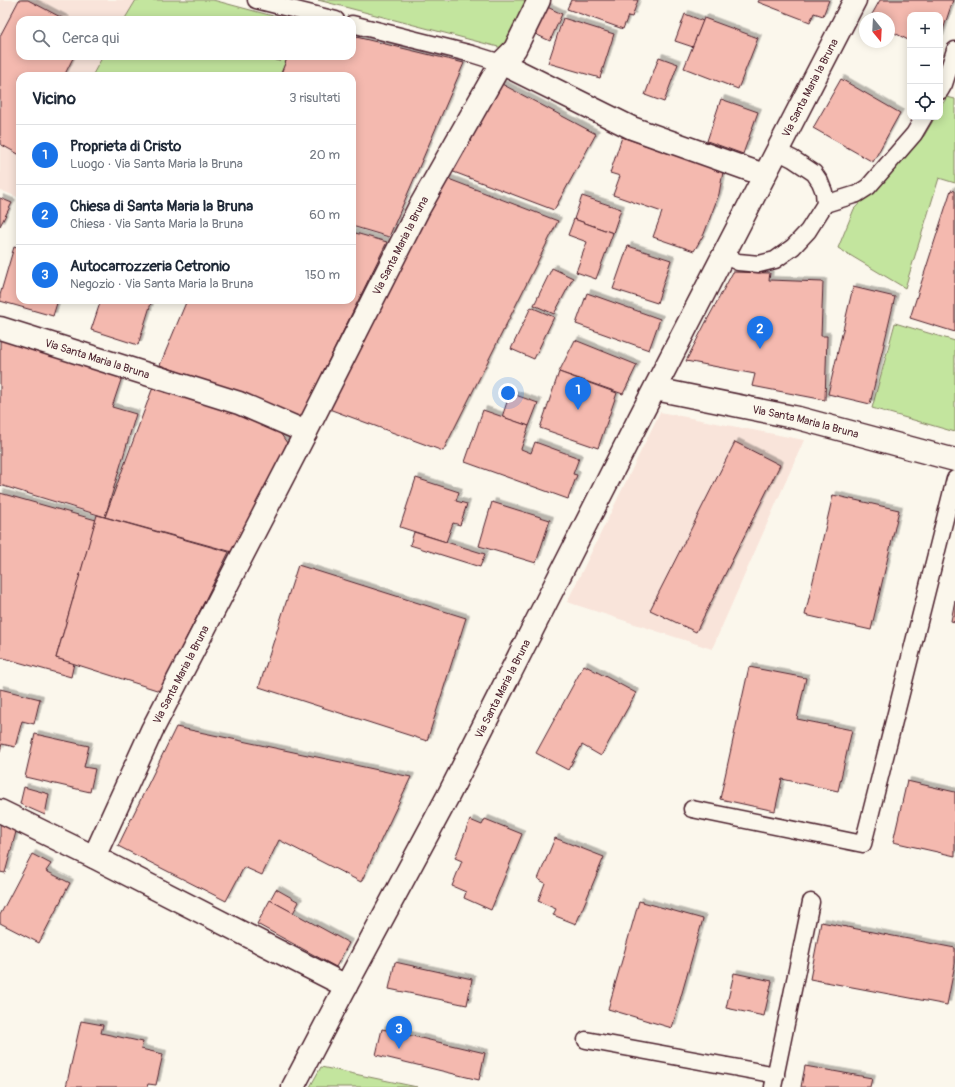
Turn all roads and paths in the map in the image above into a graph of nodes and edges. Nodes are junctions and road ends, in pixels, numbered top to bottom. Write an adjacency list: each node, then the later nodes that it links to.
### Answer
1 (256, 0): 4 (lane)
2 (539, 0): 7 (street, Via Santa Maria la Bruna)
3 (855, 0): 10 (street, Via Santa Maria la Bruna)
4 (320, 16)
5 (356, 25): 7 (lane)
6 (955, 50): 8 (lane)
7 (501, 64): 11 (street); 16 (street, Via Santa Maria la Bruna)
8 (943, 86)
9 (922, 120): 12 (lane)
10 (777, 151): 11 (street, Via Santa Maria la Bruna); 12 (lane)
11 (764, 175): 13 (street, Via Santa Maria la Bruna)
12 (825, 204): 13 (lane)
13 (723, 255): 15 (street, Via Santa Maria la Bruna)
14 (0, 328): 16 (street, Via Santa Maria la Bruna)
15 (655, 389): 17 (street, Via Santa Maria la Bruna); 23 (street, Via Santa Maria la Bruna)
16 (306, 432): 21 (street, Via Santa Maria la Bruna)
17 (955, 460)
18 (955, 479): 19 (lane)
19 (692, 809)
20 (0, 811): 21 (street)
21 (94, 857): 23 (street)
22 (811, 902): 25 (lane)
23 (346, 986): 26 (street, Via Santa Maria la Bruna)
24 (586, 1040): 25 (lane)
25 (774, 1081)
26 (293, 1087)

